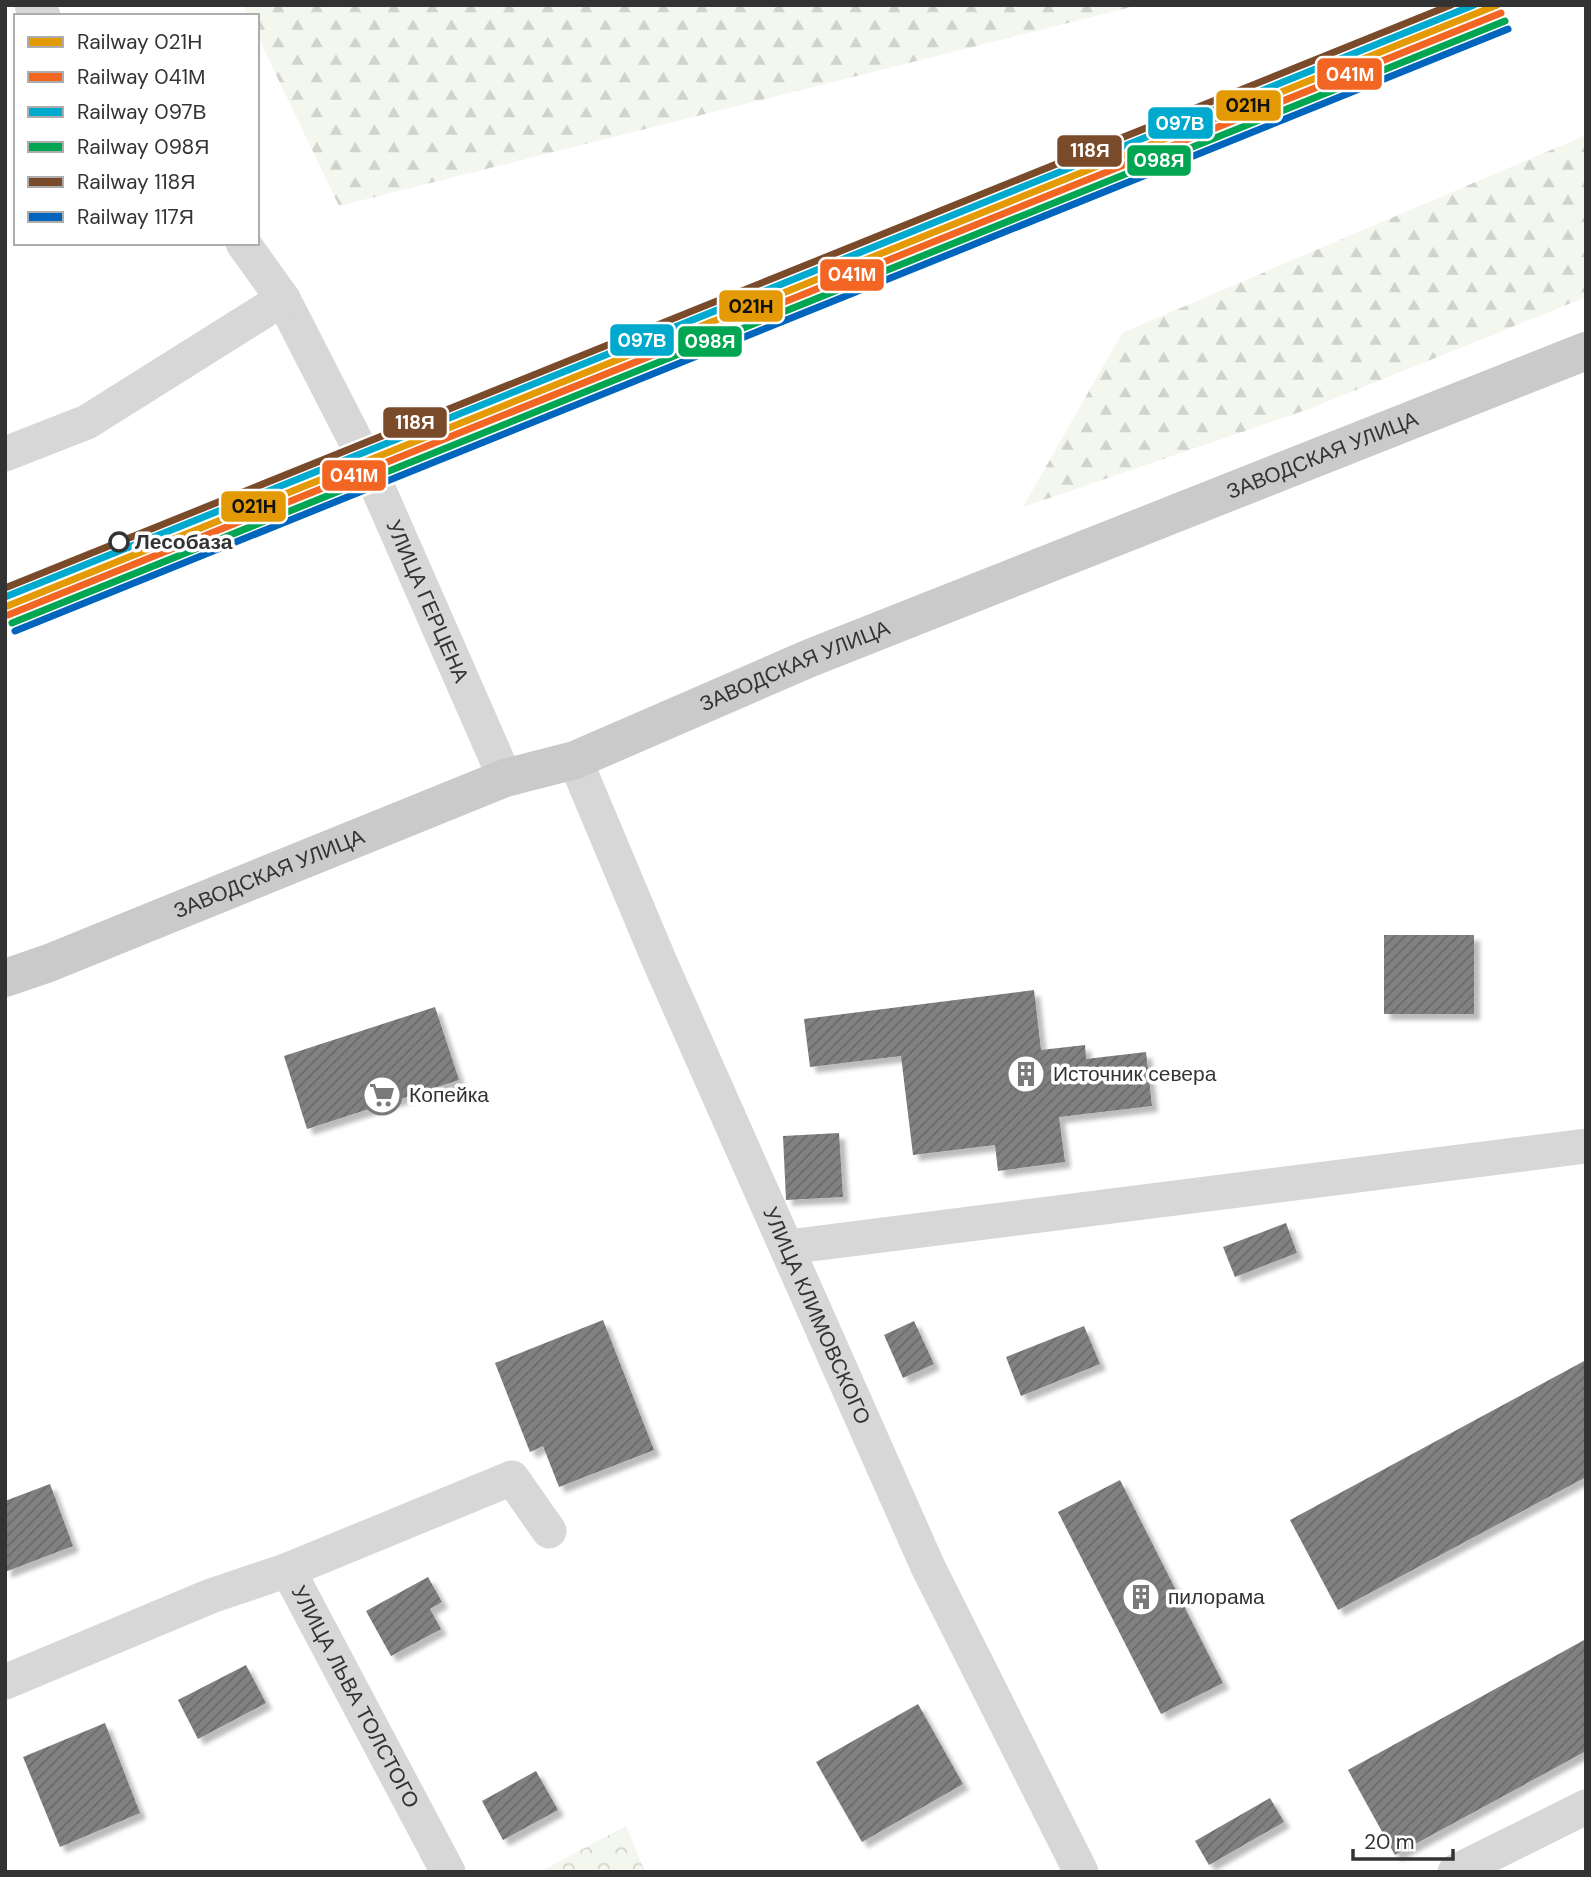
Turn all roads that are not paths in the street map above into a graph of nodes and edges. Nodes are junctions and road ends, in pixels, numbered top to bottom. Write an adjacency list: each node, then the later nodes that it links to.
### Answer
1 (244, 245): 2 (street, УЛИЦА ГЕРЦЕНА)
2 (283, 299): 4 (street); 6 (street, УЛИЦА ГЕРЦЕНА)
3 (1586, 351): 5 (main road, ЗАВОДСКАЯ УЛИЦА)
4 (5, 454)
5 (575, 760): 6 (main road, ЗАВОДСКАЯ УЛИЦА); 9 (street, УЛИЦА КЛИМОВСКОГО)
6 (505, 778): 7 (main road, ЗАВОДСКАЯ УЛИЦА)
7 (5, 978)
8 (1586, 1146): 9 (street)
9 (788, 1247): 14 (street, УЛИЦА КЛИМОВСКОГО)
10 (549, 1531): 11 (street)
11 (288, 1570): 12 (street, УЛИЦА ЛЬВА ТОЛСТОГО); 15 (street, УЛИЦА ЛЬВА ТОЛСТОГО)
12 (5, 1682)
13 (1586, 1807): 16 (street)
14 (1072, 1868)
15 (448, 1872)
16 (1455, 1872)

